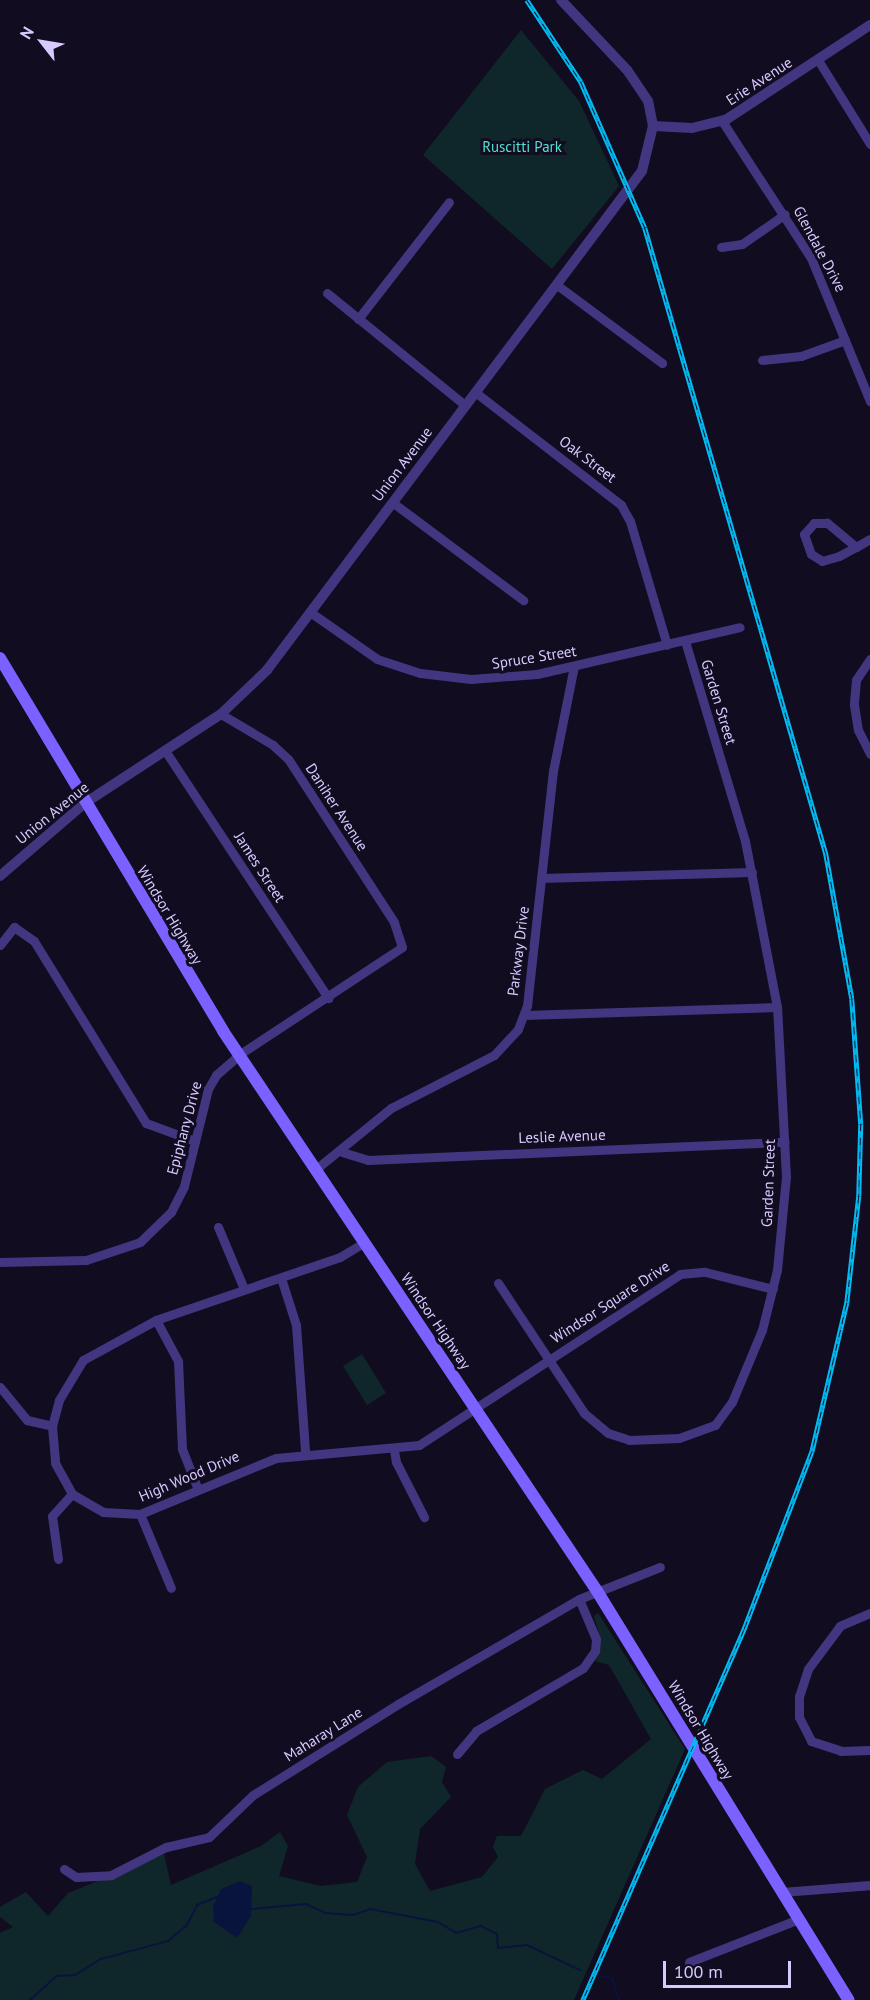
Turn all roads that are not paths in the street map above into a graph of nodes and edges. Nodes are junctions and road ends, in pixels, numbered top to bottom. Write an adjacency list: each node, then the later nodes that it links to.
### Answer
1 (561, 0): 5 (street)
2 (870, 26): 3 (street, Erie Avenue)
3 (818, 60): 4 (street, Erie Avenue); 6 (street)
4 (722, 121): 5 (street, Erie Avenue); 8 (street, Glendale Drive)
5 (653, 126): 10 (street, Union Avenue)
6 (870, 144)
7 (448, 202): 12 (street)
8 (785, 214): 9 (street); 13 (street, Glendale Drive)
9 (721, 247)
10 (556, 285): 15 (street); 16 (street, Union Avenue)
11 (327, 293): 12 (street)
12 (358, 319): 18 (street)
13 (845, 340): 14 (street); 17 (street, Glendale Drive)
14 (762, 360)
15 (662, 363)
16 (475, 392): 18 (street, Union Avenue); 26 (street, Oak Street)
17 (870, 401)
18 (465, 405): 19 (street, Union Avenue)
19 (392, 502): 22 (street); 23 (street, Union Avenue)
20 (870, 539): 21 (street)
21 (856, 547): 21 (street)
22 (523, 600)
23 (310, 612): 29 (street, Spruce Street); 30 (street, Union Avenue)
24 (740, 627): 25 (street, Spruce Street)
25 (685, 641): 26 (street, Spruce Street); 34 (street, Garden Street)
26 (667, 645): 29 (street, Spruce Street)
27 (0, 658): 33 (main road, Windsor Highway)
28 (870, 659): 32 (street)
29 (574, 666): 36 (street, Parkway Drive)
30 (221, 714): 31 (street, Union Avenue); 37 (street, Daniher Avenue)
31 (166, 752): 33 (street, Union Avenue); 39 (street, James Street)
32 (870, 754)
33 (85, 803): 35 (street, Union Avenue); 42 (main road, Windsor Highway)
34 (752, 872): 36 (street); 40 (street, Garden Street)
35 (0, 876)
36 (541, 878): 41 (street, Parkway Drive)
37 (403, 941): 39 (street, Epiphany Drive)
38 (0, 945): 43 (street)
39 (328, 998): 42 (street, Epiphany Drive)
40 (777, 1007): 41 (street); 44 (street, Garden Street)
41 (524, 1014): 45 (street, Parkway Drive)
42 (240, 1054): 43 (street, Epiphany Drive); 46 (main road, Windsor Highway)
43 (195, 1141): 49 (street, Epiphany Drive)
44 (785, 1142): 45 (street, Leslie Avenue); 52 (street, Garden Street)
45 (342, 1152): 46 (street, Parkway Drive)
46 (316, 1169): 48 (main road, Windsor Highway)
47 (218, 1227): 53 (street)
48 (365, 1242): 50 (street); 57 (main road, Windsor Highway)
49 (0, 1262)
50 (280, 1278): 53 (street); 60 (street)
51 (498, 1283): 55 (street, Garden Street)
52 (773, 1288): 55 (street, Windsor Square Drive); 55 (street, Garden Street)
53 (244, 1289): 54 (street)
54 (156, 1320): 58 (street); 61 (street)
55 (549, 1360): 57 (street, Windsor Square Drive)
56 (0, 1388): 58 (street)
57 (477, 1408): 59 (street, High Wood Drive); 68 (main road, Windsor Highway)
58 (52, 1426): 62 (street)
59 (394, 1450): 60 (street, High Wood Drive); 64 (street)
60 (305, 1452): 61 (street, High Wood Drive)
61 (197, 1487): 63 (street, High Wood Drive)
62 (72, 1494): 63 (street, High Wood Drive); 65 (street)
63 (140, 1514): 67 (street)
64 (424, 1518)
65 (58, 1559)
66 (660, 1567): 68 (street, Maharay Lane)
67 (171, 1588)
68 (597, 1590): 69 (street, Maharay Lane); 75 (main road, Windsor Highway)
69 (579, 1599): 72 (street); 73 (street, Maharay Lane)
70 (870, 1613): 71 (street)
71 (870, 1750)
72 (457, 1754)
73 (64, 1869)
74 (870, 1885): 75 (street)
75 (782, 1892): 76 (main road, Windsor Highway)
76 (799, 1919): 77 (street); 78 (main road, Windsor Highway)
77 (689, 1962)
78 (849, 2000)

